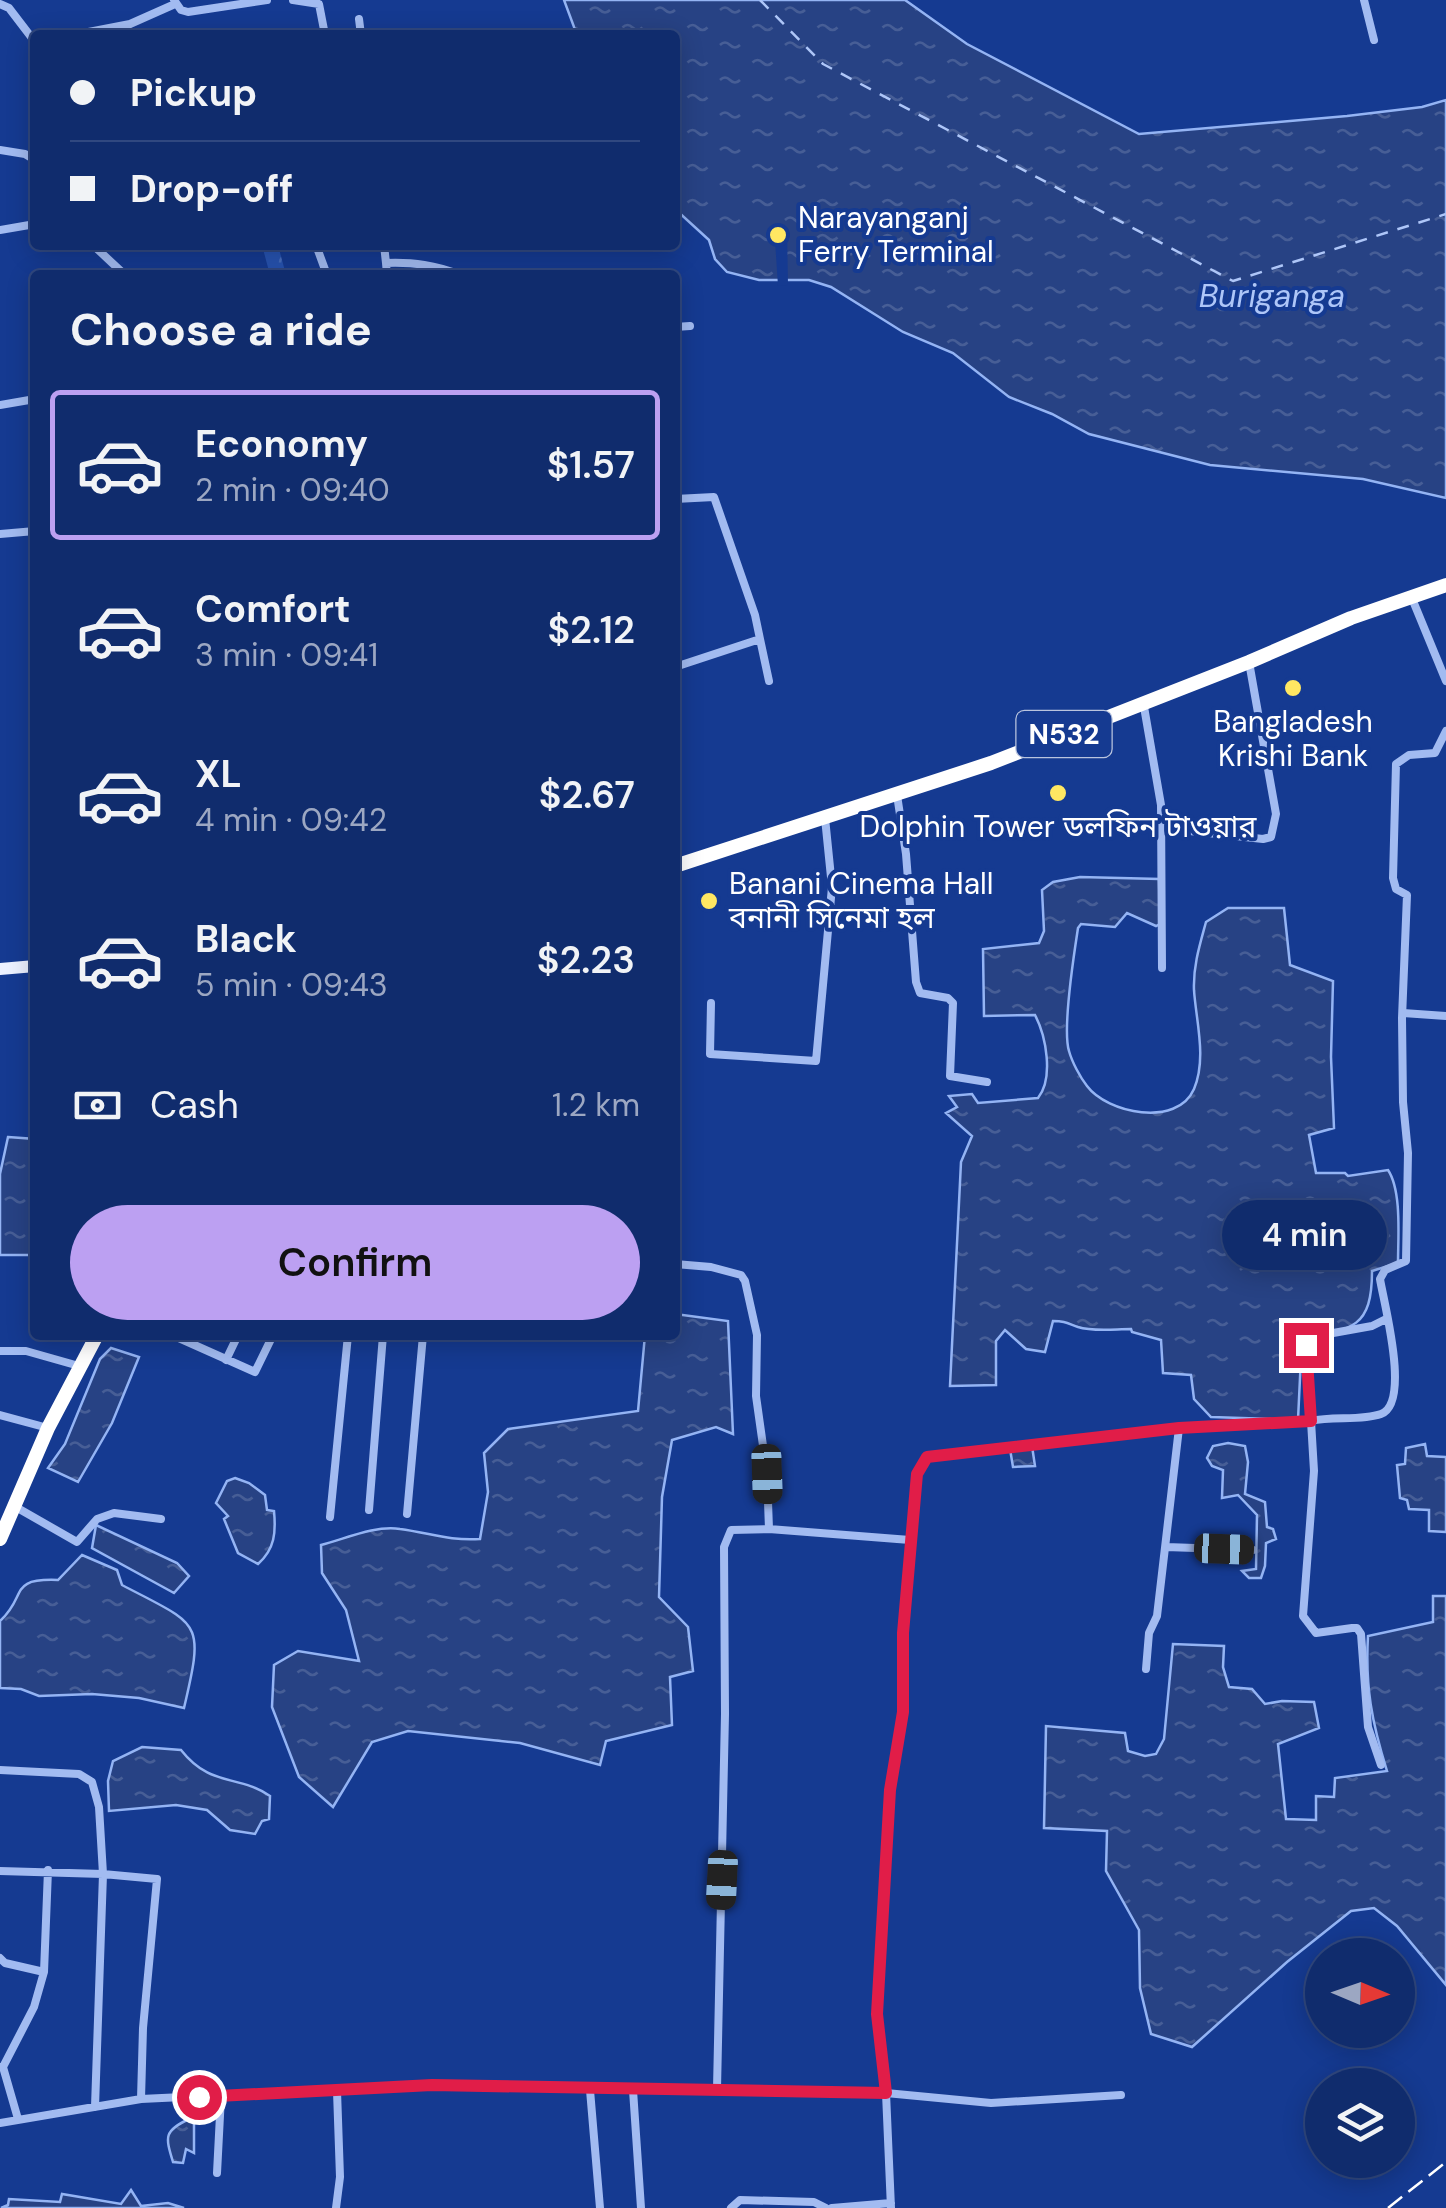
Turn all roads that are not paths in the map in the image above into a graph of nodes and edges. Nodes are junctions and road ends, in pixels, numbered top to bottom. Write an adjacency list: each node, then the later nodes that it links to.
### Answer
1 (267, 0): 4 (street)
2 (293, 0): 8 (street)
3 (1364, 0): 11 (street)
4 (175, 2): 7 (street)
5 (0, 4): 10 (street)
6 (359, 18): 9 (street)
7 (99, 30)
8 (324, 30)
9 (360, 30)
10 (30, 35)
11 (1374, 40)
12 (0, 150): 13 (street)
13 (30, 157)
14 (30, 225): 15 (street)
15 (0, 230)
16 (98, 250): 19 (street)
17 (385, 250): 18 (street)
18 (386, 263): 20 (street); 21 (street)
19 (120, 270)
20 (386, 270)
21 (448, 270)
22 (690, 326): 23 (street)
23 (680, 327)
24 (30, 399): 25 (street)
25 (0, 405)
26 (680, 499): 31 (street)
27 (30, 531): 28 (street)
28 (0, 534)
29 (1446, 585): 30 (highway, N532)
30 (1411, 596): 32 (highway, N532); 34 (street)
31 (760, 638): 33 (street); 35 (street)
32 (1249, 662): 36 (highway, N532); 40 (street)
33 (680, 665)
34 (1446, 681)
35 (769, 682)
36 (1144, 701): 38 (highway, N532); 40 (street)
37 (1446, 731): 46 (street)
38 (897, 794): 39 (highway, N532); 48 (street)
39 (825, 818): 41 (highway, N532); 45 (street)
40 (1162, 828): 43 (street)
41 (680, 864)
42 (30, 966): 44 (main road)
43 (1162, 968)
44 (0, 969)
45 (711, 1003)
46 (1403, 1013): 47 (street); 50 (street)
47 (1446, 1016)
48 (987, 1082)
49 (680, 1264): 72 (street)
50 (1386, 1320): 64 (street); 64 (street)
51 (94, 1340): 62 (highway)
52 (183, 1340): 59 (street)
53 (202, 1340): 59 (street)
54 (236, 1340): 61 (street)
55 (271, 1340): 61 (street)
56 (348, 1340): 70 (street)
57 (383, 1340): 68 (street)
58 (423, 1340): 69 (street)
59 (198, 1347): 61 (street)
60 (0, 1351): 62 (street)
61 (226, 1360)
62 (79, 1366): 65 (highway)
63 (0, 1415): 65 (street)
64 (1311, 1421): 66 (street); 78 (street)
65 (48, 1428): 67 (highway)
66 (1179, 1428): 74 (street); 75 (street)
67 (14, 1506): 71 (street); 73 (highway)
68 (370, 1510)
69 (407, 1514)
70 (330, 1517)
71 (160, 1519)
72 (769, 1529): 74 (street); 86 (street)
73 (0, 1539)
74 (910, 1540): 90 (street)
75 (1166, 1548): 76 (street); 77 (street)
76 (1252, 1550)
77 (1146, 1669)
78 (1381, 1764)
79 (0, 1770): 82 (street)
80 (0, 1871): 81 (street)
81 (49, 1871): 82 (street); 84 (street)
82 (99, 1874): 93 (street); 94 (street)
83 (2, 1964): 84 (street)
84 (44, 1972): 85 (street)
85 (2, 2067): 95 (street)
86 (718, 2089): 88 (street); 90 (street)
87 (590, 2090): 88 (street); 89 (street); 100 (street)
88 (632, 2090): 101 (street)
89 (337, 2091): 91 (street); 99 (street)
90 (886, 2093): 92 (street); 98 (street)
91 (221, 2096): 93 (street); 97 (street)
92 (1121, 2096)
93 (141, 2099): 94 (street)
94 (95, 2107): 95 (street)
95 (18, 2119): 96 (street)
96 (0, 2122)
97 (217, 2172)
98 (891, 2206): 103 (street)
99 (336, 2208)
100 (600, 2208)
101 (642, 2208)
102 (731, 2208): 103 (street)
103 (829, 2208)

